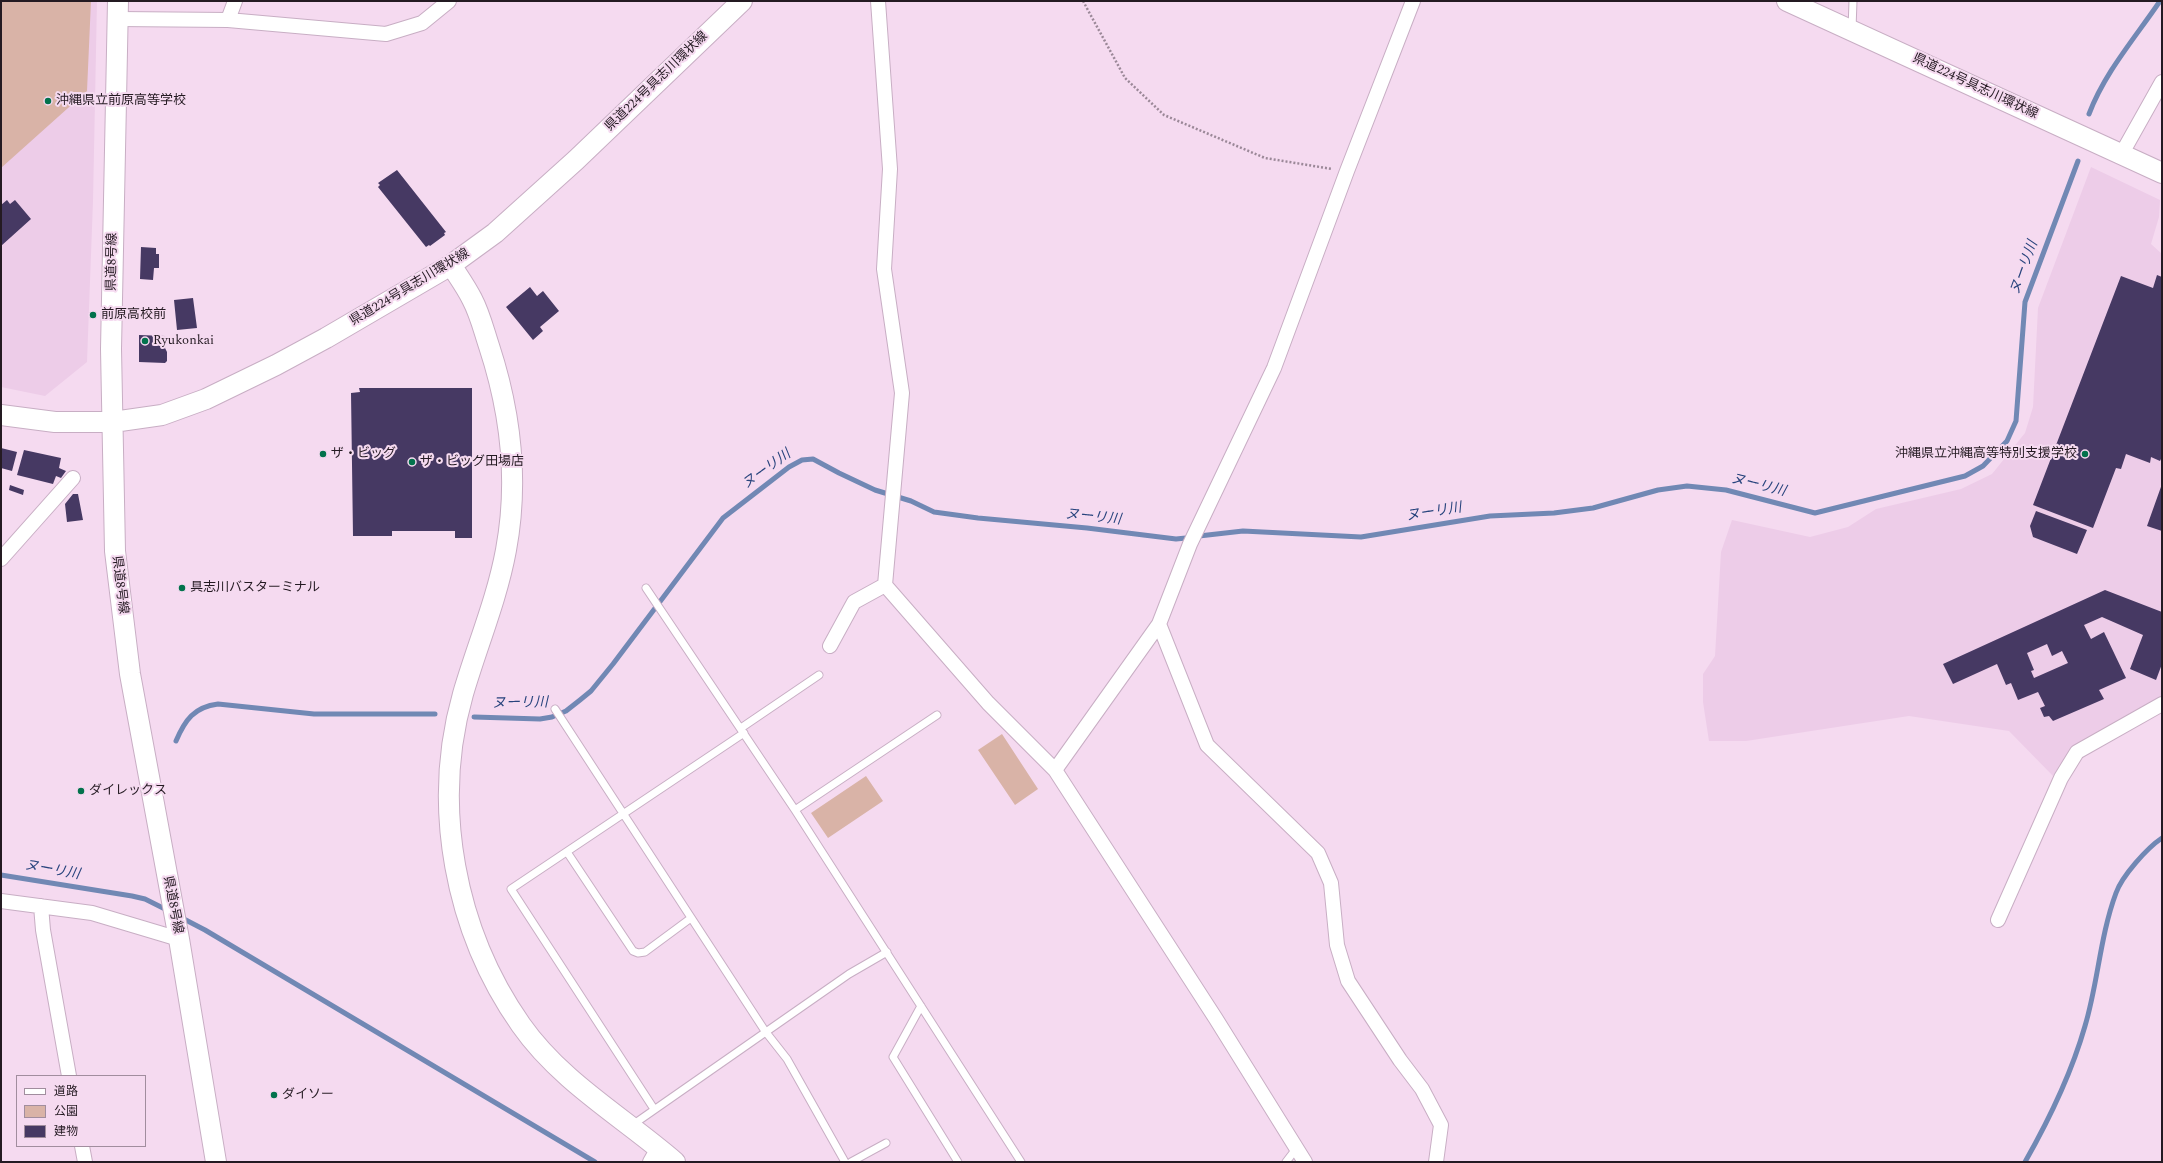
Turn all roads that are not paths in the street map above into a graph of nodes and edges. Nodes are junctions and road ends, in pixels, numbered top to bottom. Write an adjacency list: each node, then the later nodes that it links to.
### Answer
1 (235, 1): 9 (street)
2 (449, 1): 9 (street)
3 (742, 1): 14 (main road, 県道224号具志川環状線)
4 (878, 1): 19 (street)
5 (1413, 1): 21 (street)
6 (1787, 1): 10 (main road, 県道224号具志川環状線)
7 (1853, 1): 10 (lane)
8 (118, 10): 9 (street); 16 (main road, 県道8号線)
9 (228, 20)
10 (1852, 31): 12 (main road, 県道224号具志川環状線)
11 (2162, 82): 12 (street)
12 (2121, 155): 13 (main road, 県道224号具志川環状線)
13 (2162, 173)
14 (451, 265): 16 (main road, 県道224号具志川環状線); 42 (main road)
15 (1, 415): 16 (main road, 県道224号具志川環状線)
16 (113, 422): 36 (main road, 県道8号線)
17 (73, 478): 18 (street)
18 (1, 559)
19 (885, 585): 22 (street); 28 (street)
20 (646, 588): 27 (lane)
21 (1159, 624): 28 (street); 56 (street)
22 (830, 646)
23 (819, 675): 27 (lane)
24 (2162, 704): 35 (street)
25 (555, 709): 30 (lane)
26 (937, 715): 29 (lane)
27 (743, 730): 29 (lane); 30 (lane)
28 (1055, 770): 45 (street)
29 (795, 810): 37 (lane)
30 (623, 814): 31 (lane); 34 (lane)
31 (567, 852): 34 (lane); 41 (lane)
32 (1, 901): 33 (street)
33 (41, 906): 36 (street); 40 (street)
34 (691, 918): 39 (lane)
35 (1998, 920)
36 (178, 936): 48 (main road, 県道8号線)
37 (887, 952): 38 (lane); 39 (lane)
38 (921, 1006): 52 (lane); 53 (lane)
39 (765, 1032): 41 (lane); 50 (lane)
40 (69, 1075)
41 (654, 1109): 42 (lane)
42 (630, 1126): 46 (main road)
43 (886, 1143): 51 (lane)
44 (82, 1147): 47 (street)
45 (1296, 1149): 54 (lane); 55 (street)
46 (654, 1155): 49 (main road)
47 (85, 1162)
48 (216, 1162)
49 (675, 1162)
50 (845, 1162)
51 (851, 1162)
52 (958, 1162)
53 (1021, 1162)
54 (1286, 1162)
55 (1304, 1162)
56 (1436, 1162)

